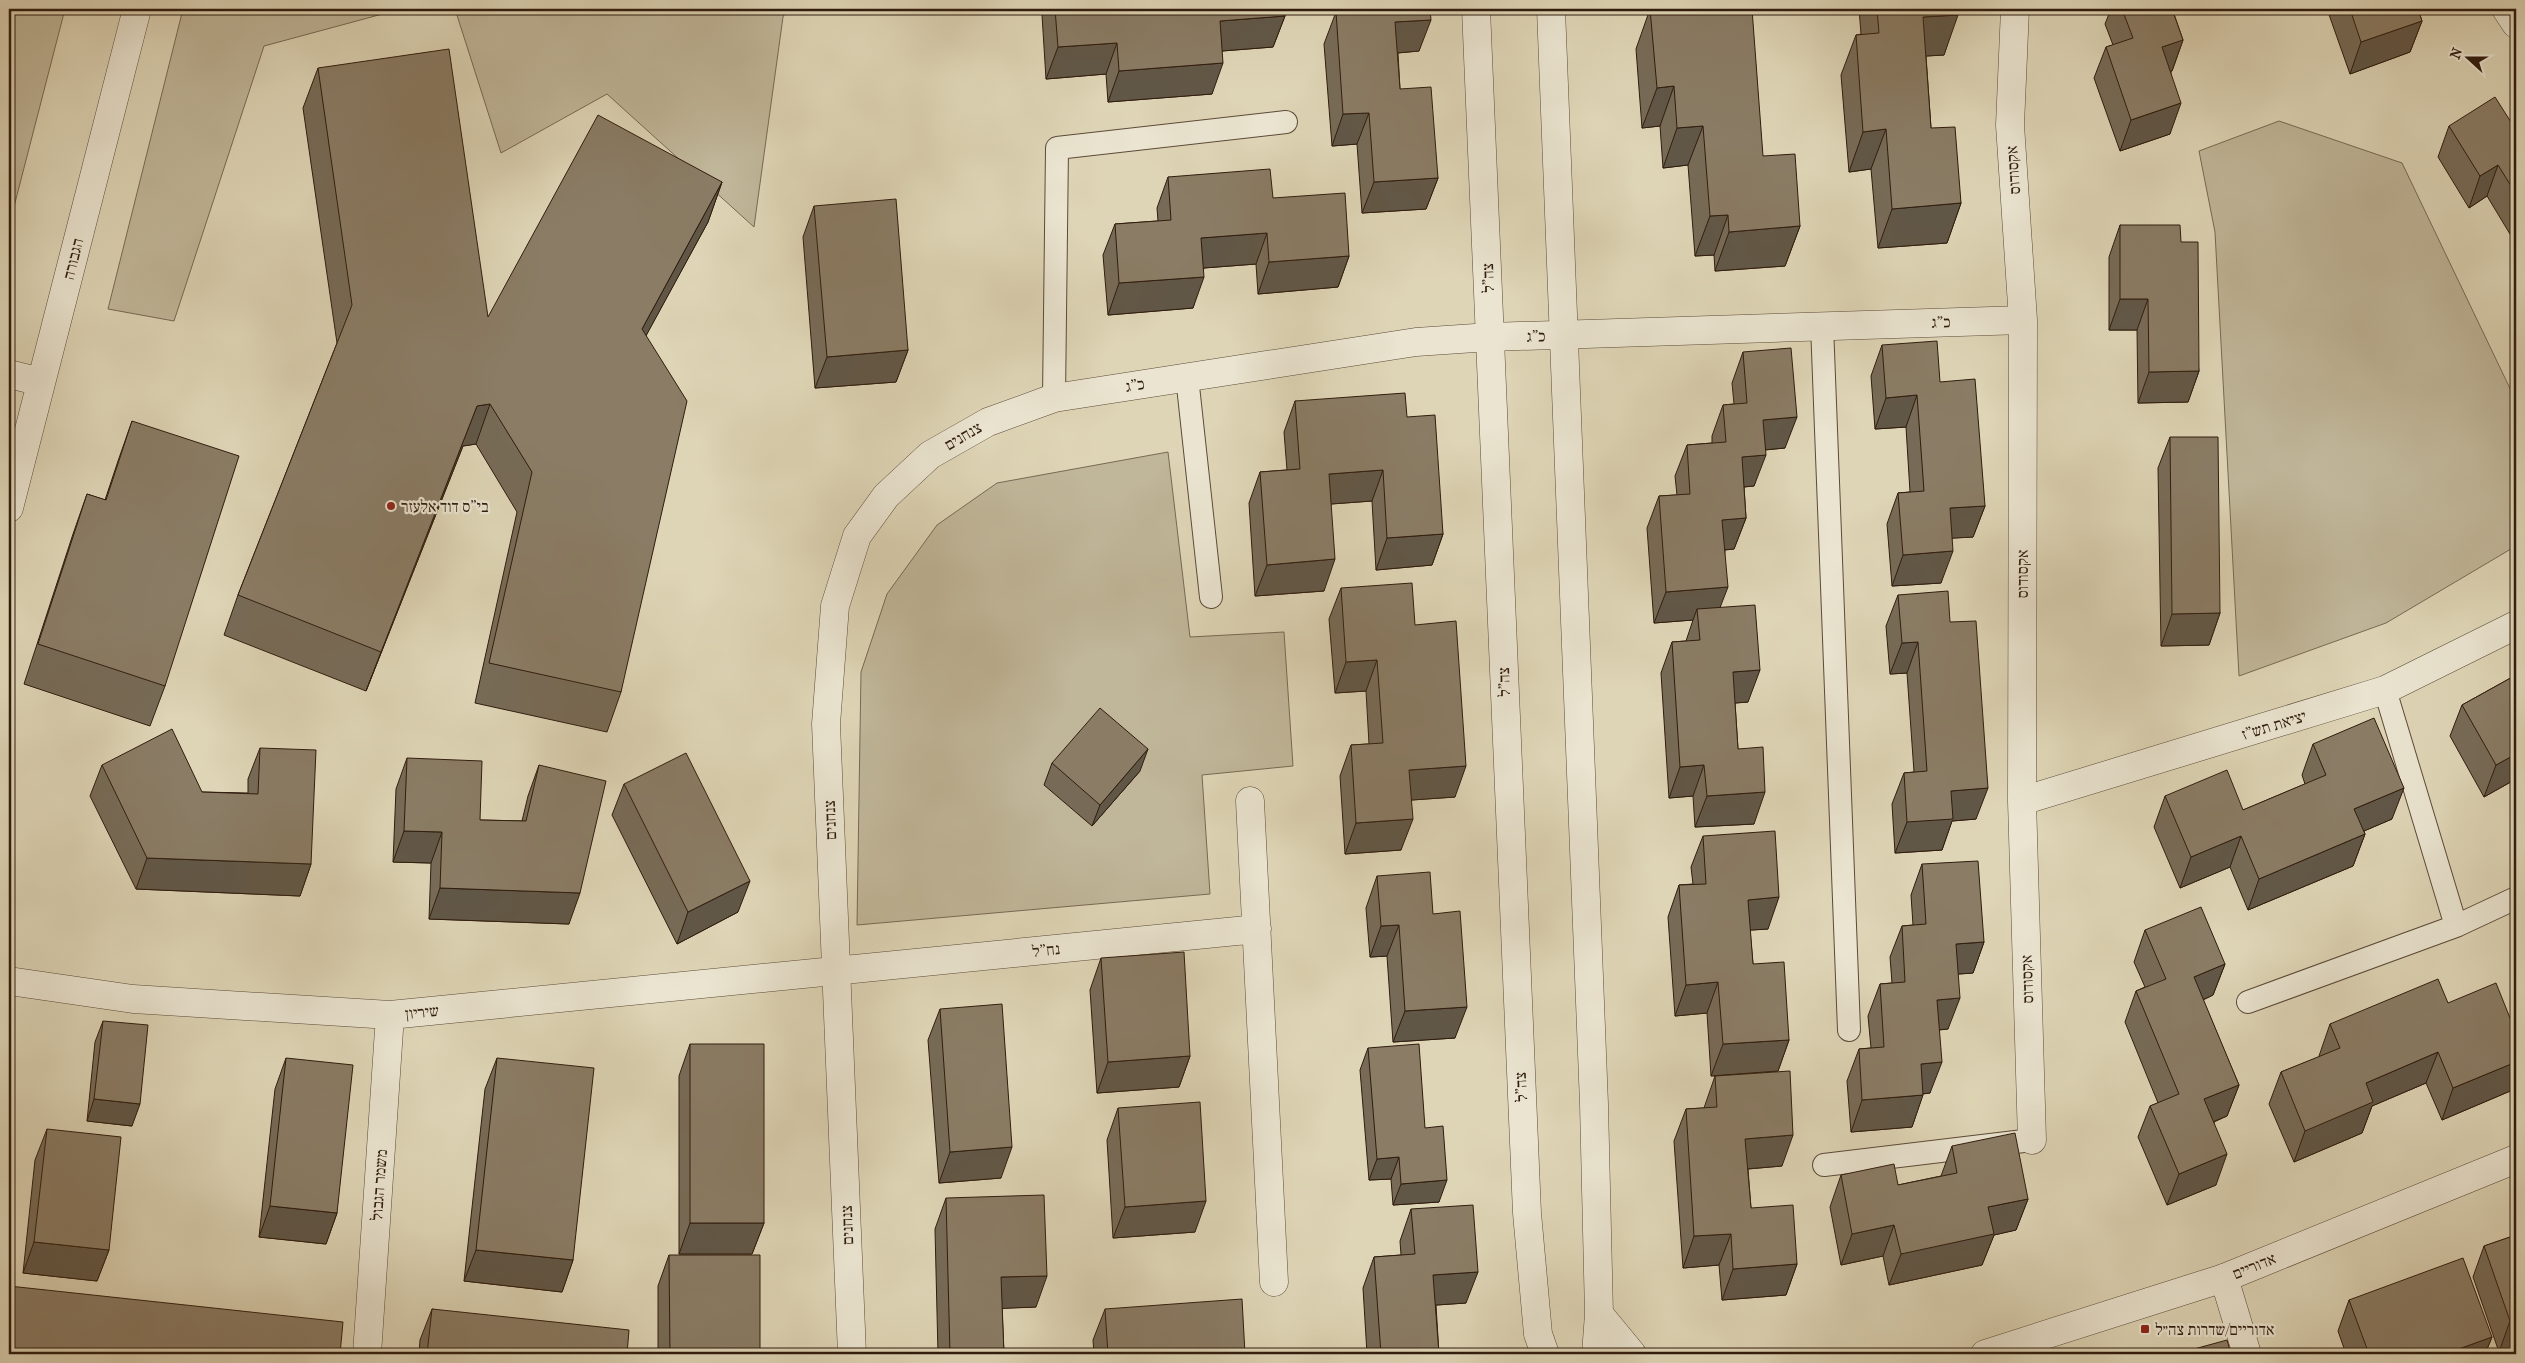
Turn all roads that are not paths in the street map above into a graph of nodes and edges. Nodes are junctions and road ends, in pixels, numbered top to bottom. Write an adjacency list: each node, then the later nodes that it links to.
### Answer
1 (137, 9): 14 (street, הגבורה)
2 (1476, 9): 11 (street, צה"ל)
3 (1551, 9): 10 (street)
4 (2015, 9): 8 (street, אקסודוס)
5 (2506, 9): 6 (street)
6 (2516, 24)
7 (1286, 122): 15 (lane)
8 (2023, 320): 9 (street, כ"ג); 21 (street, אקסודוס)
9 (1822, 326): 10 (street, כ"ג); 29 (lane)
10 (1565, 335): 11 (street, כ"ג); 35 (street)
11 (1490, 337): 13 (street, כ"ג); 36 (street, צה"ל)
12 (9, 374): 14 (street)
13 (1187, 377): 15 (street, כ"ג); 17 (lane)
14 (41, 382): 16 (street, הגבורה)
15 (1054, 398): 25 (street, צנחנים)
16 (9, 508)
17 (1211, 597)
18 (2516, 625): 19 (street, יציאת תש"ז)
19 (2385, 690): 21 (street, יציאת תש"ז); 23 (lane)
20 (1250, 801): 24 (street)
21 (2022, 801): 30 (street, אקסודוס)
22 (2516, 898): 23 (lane)
23 (2456, 926): 27 (lane)
24 (1257, 929): 25 (street, נח"ל); 34 (street)
25 (836, 970): 28 (street, שיריון); 38 (street, צנחנים)
26 (9, 981): 28 (street, שיריון)
27 (2248, 1002)
28 (390, 1015): 37 (street, משמר הגבול)
29 (1849, 1030)
30 (2032, 1140): 32 (lane)
31 (2516, 1159): 33 (street, אדוריים)
32 (1824, 1165)
33 (2224, 1278): 41 (street, אדוריים); 42 (street)
34 (1274, 1282)
35 (1599, 1314): 39 (street); 40 (street)
36 (1540, 1347)
37 (367, 1354)
38 (852, 1354)
39 (1596, 1354)
40 (1632, 1354)
41 (1985, 1354)
42 (2247, 1354)

